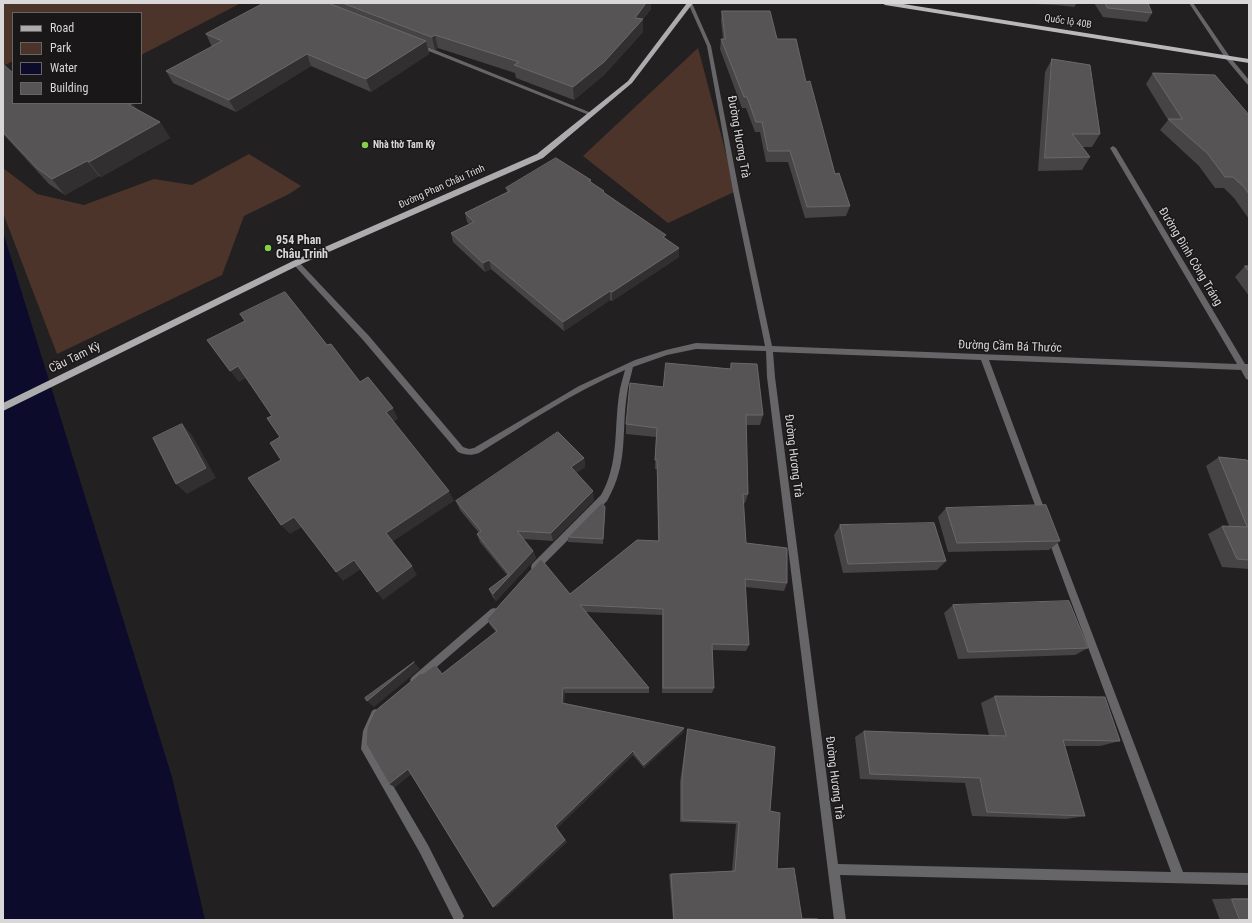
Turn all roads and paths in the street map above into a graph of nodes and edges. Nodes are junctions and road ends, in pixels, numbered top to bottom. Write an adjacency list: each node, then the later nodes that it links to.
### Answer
1 (690, 3): 8 (main road, Đường Phan Châu Trinh); 12 (street, Đường Hương Trà)
2 (885, 3): 5 (highway, Quốc lộ 40B)
3 (1191, 3): 5 (street)
4 (414, 44): 8 (street)
5 (1228, 58): 6 (highway, Quốc lộ 40B); 7 (street)
6 (1249, 61)
7 (1249, 83)
8 (590, 114): 10 (main road, Đường Phan Châu Trinh)
9 (1113, 148): 15 (street, Đường Đinh Công Tráng)
10 (296, 263): 11 (main road, Đường Phan Châu Trinh); 14 (street, Đường Cầm Bá Thước)
11 (157, 330): 17 (main road, Cầu Tam Kỳ)
12 (769, 349): 13 (street, Đường Cầm Bá Thước); 14 (street, Đường Cầm Bá Thước); 22 (street, Đường Hương Trà)
13 (984, 357): 15 (street, Đường Cầm Bá Thước); 23 (street)
14 (630, 366): 18 (street)
15 (1246, 367): 16 (street, Đường Đinh Công Tráng)
16 (1249, 377)
17 (3, 407)
18 (527, 576)
19 (501, 604): 20 (street)
20 (407, 687)
21 (382, 708): 25 (street)
22 (833, 868): 23 (street); 26 (street, Đường Hương Trà)
23 (1179, 877): 24 (street)
24 (1249, 879)
25 (458, 916)
26 (840, 920)

